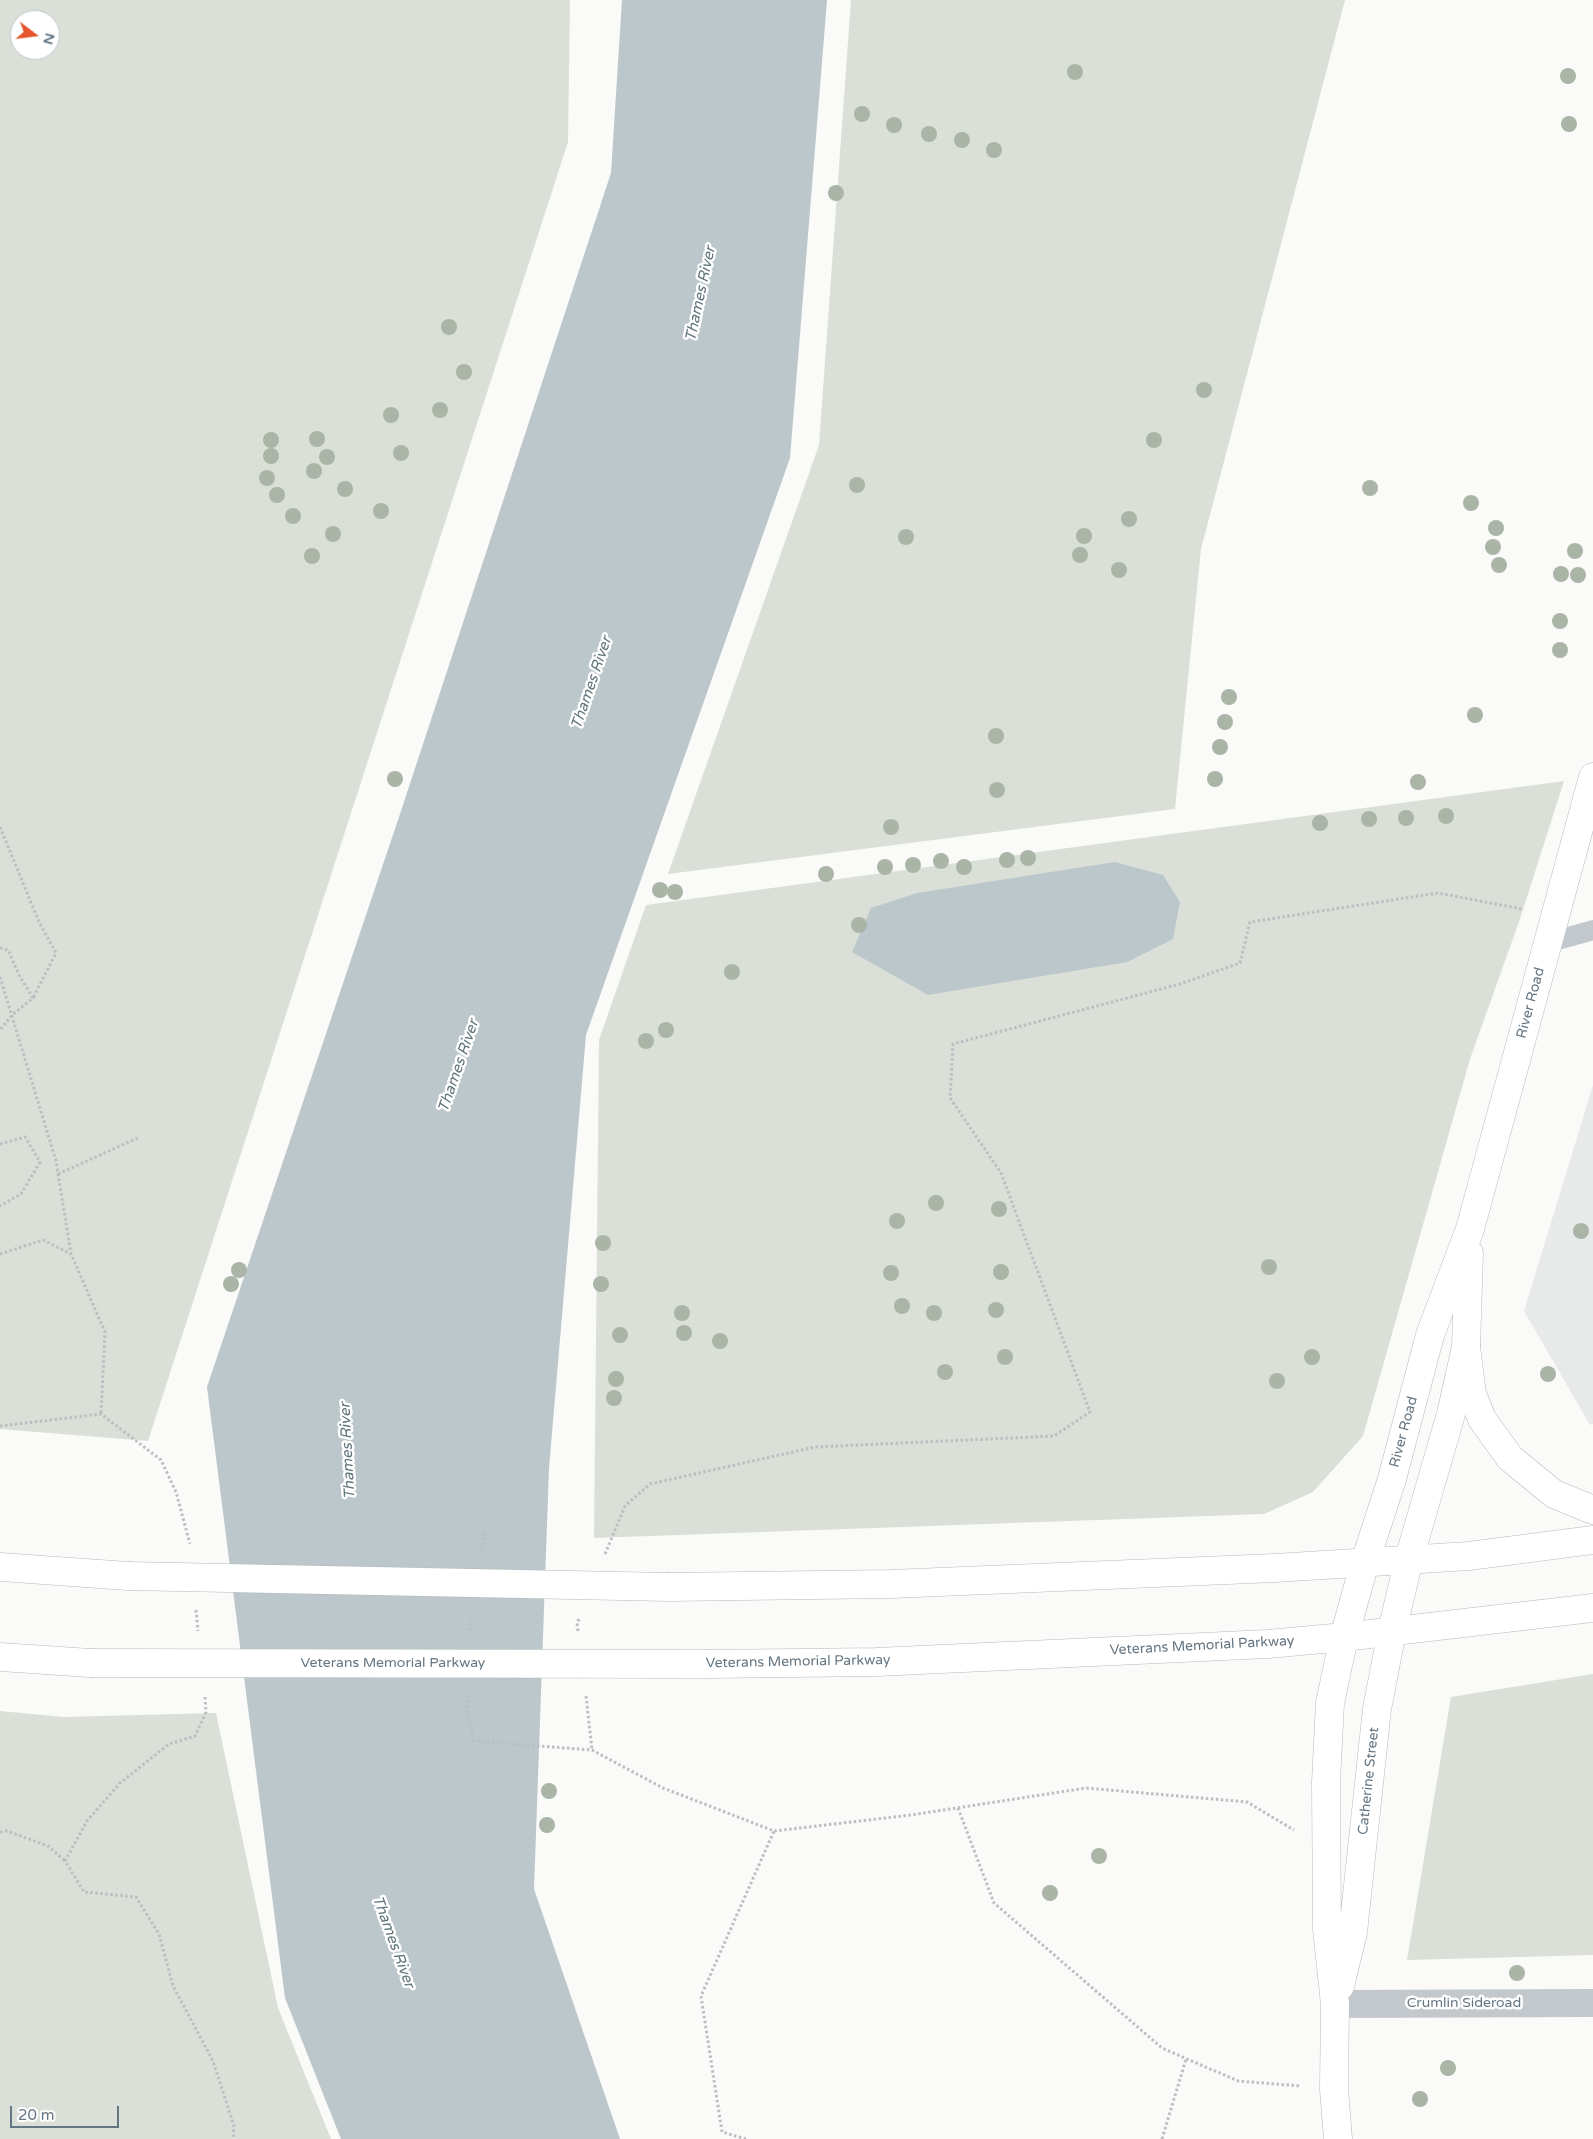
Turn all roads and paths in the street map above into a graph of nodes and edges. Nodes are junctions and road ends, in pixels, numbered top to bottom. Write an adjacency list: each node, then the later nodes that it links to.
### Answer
1 (1593, 777): 3 (main road, River Road)
2 (0, 827): 9 (path)
3 (1586, 836): 4 (main road, River Road)
4 (1555, 915): 6 (main road, River Road); 28 (path)
5 (1593, 930): 6 (lane)
6 (1547, 942): 16 (main road, River Road)
7 (0, 948): 9 (path)
8 (0, 977): 10 (path)
9 (33, 998): 10 (path)
10 (12, 1015): 11 (path); 14 (path)
11 (0, 1030)
12 (140, 1137): 14 (path)
13 (0, 1144): 15 (path)
14 (58, 1174): 18 (path)
15 (0, 1206)
16 (1470, 1228): 19 (main road, River Road); 29 (main road, River Road)
17 (0, 1254): 18 (path)
18 (71, 1254): 20 (path)
19 (1466, 1347): 22 (main road); 27 (main road, River Road)
20 (101, 1414): 21 (path); 26 (path)
21 (0, 1426)
22 (1593, 1510)
23 (484, 1532): 25 (path)
24 (1593, 1540): 27 (main road)
25 (482, 1551)
26 (191, 1552)
27 (1409, 1559): 29 (main road); 35 (main road, Catherine Street)
28 (603, 1560)
29 (1365, 1562): 30 (main road, bridge); 39 (main road, River Road)
30 (0, 1567)
31 (474, 1606): 36 (path)
32 (196, 1608): 38 (path)
33 (1593, 1608): 35 (main road, Veterans Memorial Parkway)
34 (581, 1614): 37 (path)
35 (1392, 1631): 39 (main road, Veterans Memorial Parkway); 51 (main road, Catherine Street)
36 (469, 1633)
37 (578, 1633)
38 (199, 1637)
39 (1344, 1637): 40 (main road, Veterans Memorial Parkway, bridge); 48 (main road, Catherine Street)
40 (0, 1657)
41 (585, 1691): 44 (path)
42 (467, 1692): 44 (path)
43 (204, 1693): 49 (path)
44 (592, 1750): 46 (path)
45 (958, 1808): 46 (path); 48 (path); 52 (path)
46 (774, 1831): 55 (path)
47 (0, 1832): 49 (path)
48 (1327, 1850): 51 (main road, Catherine Street)
49 (65, 1861): 54 (path)
50 (1593, 2002): 51 (street, Crumlin Sideroad)
51 (1335, 2004): 53 (main road, Catherine Street)
52 (1186, 2059): 53 (path); 56 (path)
53 (1334, 2089): 57 (main road, Catherine Street)
54 (233, 2139)
55 (746, 2139)
56 (1162, 2139)
57 (1338, 2139)

